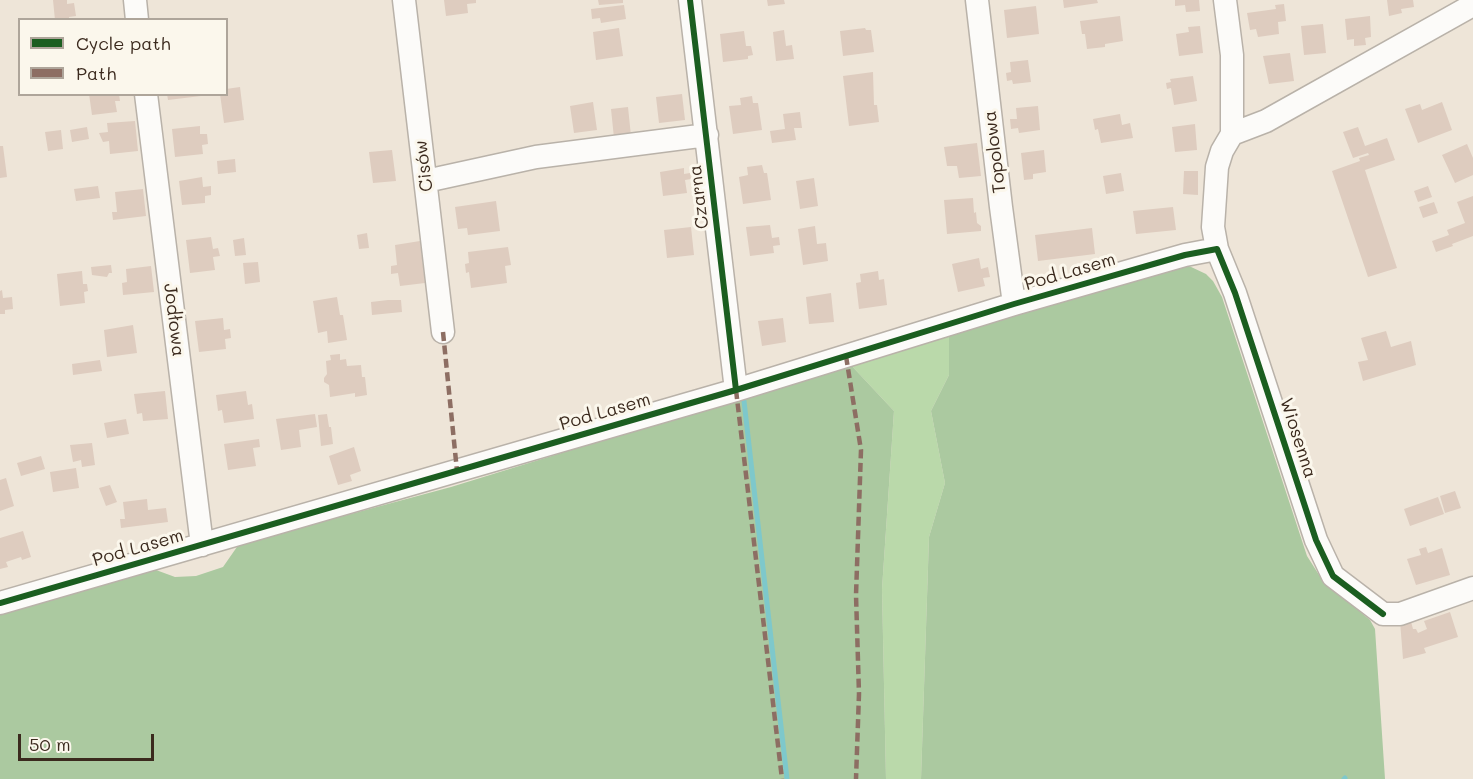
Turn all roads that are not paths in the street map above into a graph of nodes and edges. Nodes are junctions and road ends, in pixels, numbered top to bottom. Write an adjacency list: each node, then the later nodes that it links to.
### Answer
1 (135, 0): 7 (street)
2 (404, 0): 11 (street, Cisów)
3 (690, 0): 10 (street, Czarna)
4 (977, 0): 13 (street, Topolowa)
5 (1225, 0): 9 (street)
6 (1473, 5): 9 (street)
7 (137, 18)
8 (146, 96): 16 (street, Jodłowa)
9 (1232, 134): 12 (street)
10 (707, 135): 11 (street); 15 (street, Czarna)
11 (426, 181): 14 (street, Cisów)
12 (1217, 249): 13 (street, Pod Lasem); 17 (street, Wiosenna)
13 (1014, 304): 15 (street, Pod Lasem)
14 (443, 332)
15 (736, 390): 16 (street, Pod Lasem)
16 (202, 545): 18 (street, Pod Lasem)
17 (1473, 588)
18 (0, 603)

